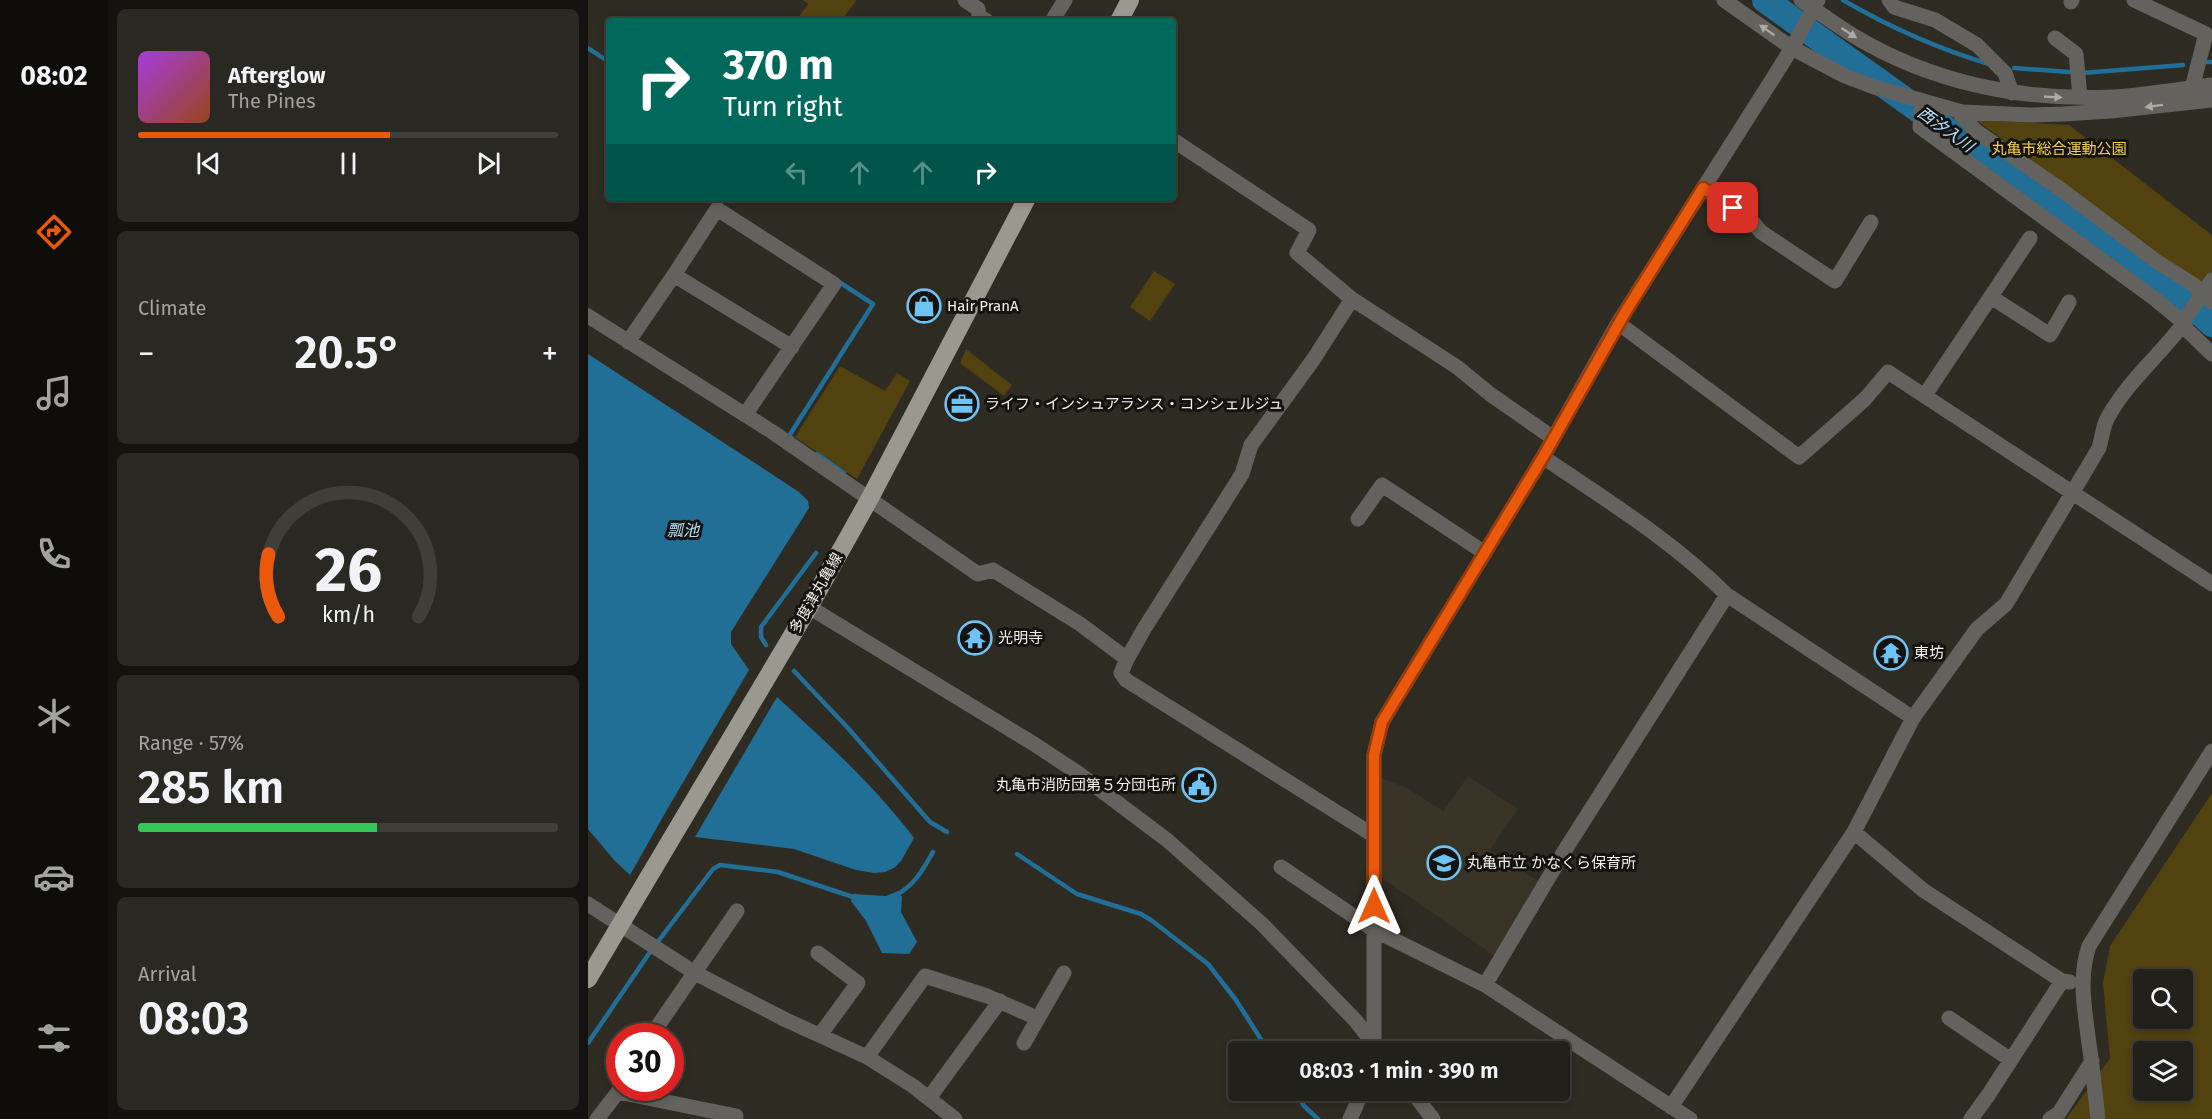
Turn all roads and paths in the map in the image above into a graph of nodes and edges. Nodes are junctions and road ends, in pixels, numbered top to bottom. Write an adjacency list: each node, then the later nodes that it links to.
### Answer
1 (964, 0): 8 (street)
2 (1065, 0): 9 (street)
3 (1130, 0): 10 (main road)
4 (1724, 0): 12 (street, one-way to 4)
5 (1889, 0): 14 (street)
6 (2134, 0): 15 (street)
7 (1810, 7): 12 (street); 14 (street, one-way to 14)
8 (982, 10)
9 (1054, 18)
10 (1121, 18)
11 (2055, 38): 16 (street)
12 (1795, 42): 18 (street); 21 (street)
13 (2212, 85): 15 (street)
14 (2012, 93): 16 (street, one-way to 16)
15 (2193, 95): 16 (street); 17 (street); 19 (street, one-way to 19)
16 (2080, 97)
17 (2212, 100)
18 (1922, 101): 19 (street); 31 (street)
19 (1953, 110): 26 (street)
20 (1176, 142): 28 (street)
21 (1703, 188): 23 (street); 32 (street)
22 (1025, 201): 41 (main road, 多度津丸亀線)
23 (1871, 222)
24 (2030, 238): 27 (street)
25 (675, 275): 33 (street); 34 (street); 34 (street)
26 (2209, 292): 31 (street)
27 (1990, 297): 29 (street); 36 (street)
28 (1352, 299): 38 (street); 47 (street)
29 (2069, 302)
30 (588, 316): 33 (street)
31 (2185, 320): 35 (street); 40 (street)
32 (1618, 323): 36 (street); 38 (street)
33 (628, 342): 37 (street)
34 (792, 347): 37 (street)
35 (2212, 354)
36 (1925, 395): 40 (street)
37 (745, 415): 41 (street)
38 (1553, 438): 39 (street)
39 (1543, 457): 43 (street); 45 (street)
40 (2072, 492): 44 (street); 48 (street)
41 (870, 498): 46 (main road, 多度津丸亀線); 47 (street)
42 (1358, 519): 43 (street)
43 (1485, 553): 51 (street)
44 (2212, 584)
45 (1727, 595): 48 (street); 63 (street)
46 (809, 607): 55 (main road, 多度津丸亀線); 69 (street)
47 (1127, 658): 51 (street)
48 (1913, 718): 50 (street)
49 (2212, 751): 62 (street)
50 (1854, 832): 61 (street); 78 (street)
51 (1373, 835): 56 (street)
52 (1281, 867): 56 (street)
53 (588, 904): 55 (street)
54 (737, 911): 58 (street)
55 (620, 924): 58 (street); 60 (main road, 多度津丸亀線)
56 (1374, 930): 63 (street); 70 (street)
57 (818, 953): 68 (street)
58 (695, 973): 67 (street); 68 (street)
59 (1064, 973): 65 (street)
60 (588, 979)
61 (2062, 981): 62 (street); 73 (street)
62 (2083, 984): 74 (street)
63 (1485, 985): 78 (street)
64 (1000, 1001): 65 (street); 72 (street); 75 (street)
65 (1037, 1018): 71 (street)
66 (1949, 1018): 73 (street)
67 (660, 1023)
68 (820, 1035): 72 (street)
69 (1371, 1041)
70 (1377, 1041)
71 (1024, 1043)
72 (867, 1057): 75 (street)
73 (2011, 1060): 85 (street)
74 (2092, 1061): 86 (street); 87 (street)
75 (929, 1098): 81 (street)
76 (1358, 1101): 82 (street)
77 (1419, 1101): 83 (street)
78 (1671, 1107): 84 (street)
79 (735, 1116): 80 (street)
80 (597, 1119)
81 (955, 1119)
82 (1350, 1119)
83 (1433, 1119)
84 (1690, 1119)
85 (1971, 1119)
86 (2050, 1119)
87 (2098, 1119)

